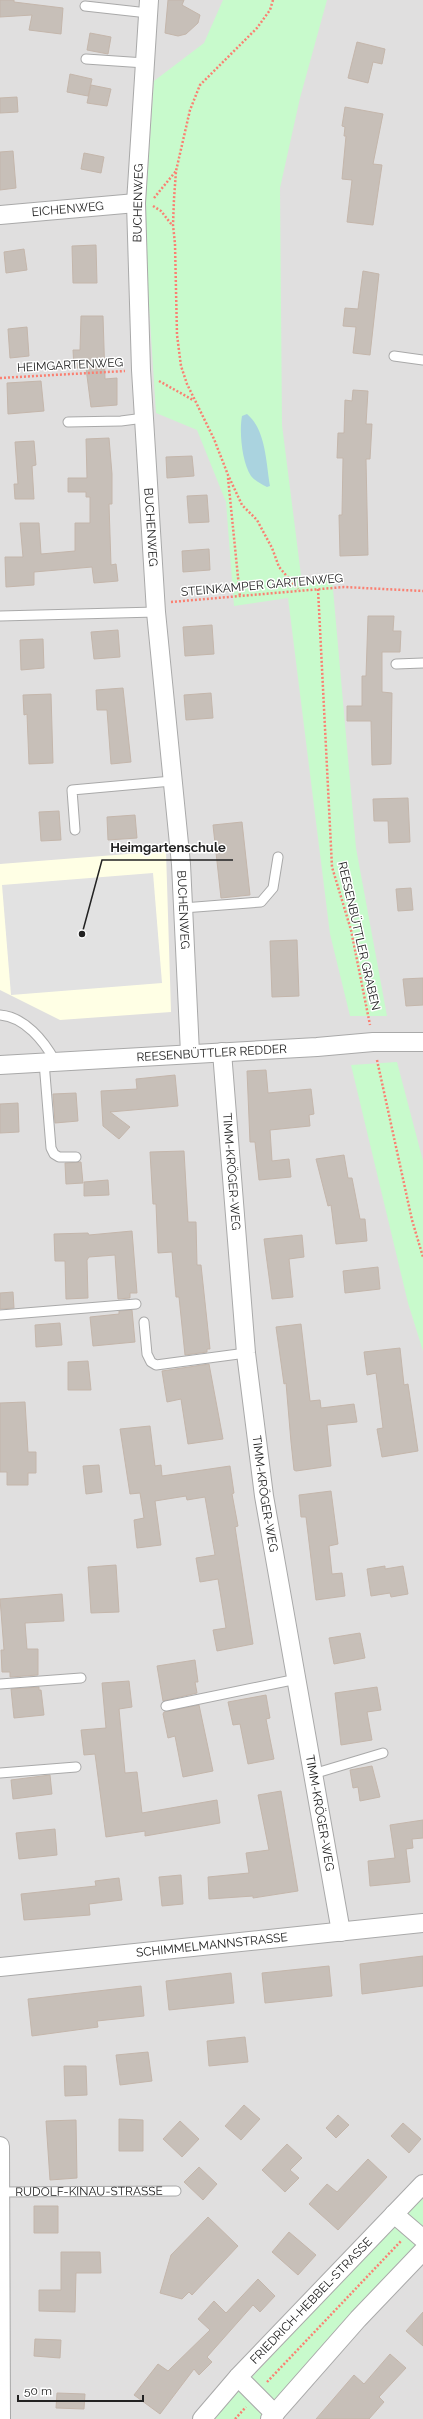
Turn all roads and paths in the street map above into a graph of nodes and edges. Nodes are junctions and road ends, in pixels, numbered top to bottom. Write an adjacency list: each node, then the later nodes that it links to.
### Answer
1 (273, 0): 6 (path)
2 (85, 6): 3 (lane)
3 (149, 7): 5 (street, BUCHENWEG)
4 (86, 59): 5 (lane)
5 (145, 63): 7 (street, BUCHENWEG)
6 (176, 171): 9 (path); 9 (path)
7 (136, 203): 8 (street, EICHENWEG); 12 (street, BUCHENWEG)
8 (0, 215)
9 (172, 225): 14 (path)
10 (394, 356): 11 (lane)
11 (423, 360)
12 (141, 370): 13 (path, HEIMGARTENWEG); 14 (path); 15 (street, BUCHENWEG)
13 (0, 378)
14 (194, 401): 17 (path)
15 (144, 418): 16 (lane); 22 (street, BUCHENWEG)
16 (68, 422)
17 (228, 475): 19 (path); 21 (path)
18 (318, 589): 19 (path, STEINKAMPER GARTENWEG); 20 (path, STEINKAMPER GARTENWEG); 31 (path, REESENBÜTTLER GRABEN)
19 (298, 590): 21 (path, STEINKAMPER GARTENWEG)
20 (423, 591)
21 (240, 598): 22 (path, STEINKAMPER GARTENWEG)
22 (156, 612): 23 (lane); 26 (street, BUCHENWEG)
23 (0, 616)
24 (423, 663): 25 (lane)
25 (396, 664)
26 (172, 781): 27 (lane); 29 (street, BUCHENWEG)
27 (75, 830)
28 (278, 857): 29 (lane)
29 (183, 908): 34 (street, BUCHENWEG)
30 (0, 1015): 35 (lane)
31 (373, 1042): 32 (street, REESENBÜTTLER REDDER); 33 (street, REESENBÜTTLER REDDER); 38 (path, REESENBÜTTLER GRABEN)
32 (423, 1042)
33 (222, 1052): 34 (street, REESENBÜTTLER REDDER); 42 (street, TIMM-KRÖGER-WEG)
34 (190, 1053): 35 (street, REESENBÜTTLER REDDER)
35 (50, 1062): 36 (street, REESENBÜTTLER REDDER); 37 (lane)
36 (0, 1065)
37 (76, 1156)
38 (423, 1257)
39 (136, 1304): 40 (lane)
40 (0, 1315)
41 (144, 1322): 42 (lane)
42 (246, 1353): 44 (street, TIMM-KRÖGER-WEG)
43 (81, 1678): 45 (lane)
44 (297, 1679): 46 (lane); 50 (street, TIMM-KRÖGER-WEG)
45 (0, 1684)
46 (166, 1706)
47 (383, 1753): 50 (lane)
48 (76, 1767): 49 (lane)
49 (0, 1773)
50 (313, 1774): 52 (street, TIMM-KRÖGER-WEG)
51 (423, 1923): 52 (street, SCHIMMELMANNSTRASSE)
52 (341, 1932): 53 (street, SCHIMMELMANNSTRASSE)
53 (0, 1967)
54 (0, 2146): 57 (street, RUDOLF-KINAU-STRASSE)
55 (423, 2184): 58 (street, FRIEDRICH-HEBBEL-STRASSE)
56 (176, 2191): 57 (lane, RUDOLF-KINAU-STRASSE)
57 (1, 2192): 61 (street, RUDOLF-KINAU-STRASSE)
58 (394, 2214): 59 (street); 62 (street, FRIEDRICH-HEBBEL-STRASSE)
59 (417, 2234): 63 (path)
60 (423, 2251): 64 (street)
61 (1, 2286): 65 (street, RUDOLF-KINAU-STRASSE)
62 (238, 2377): 63 (street); 66 (street, FRIEDRICH-HEBBEL-STRASSE)
63 (256, 2395): 64 (street); 67 (path)
64 (273, 2416)
65 (1, 2419)
66 (202, 2419)
67 (235, 2419)

